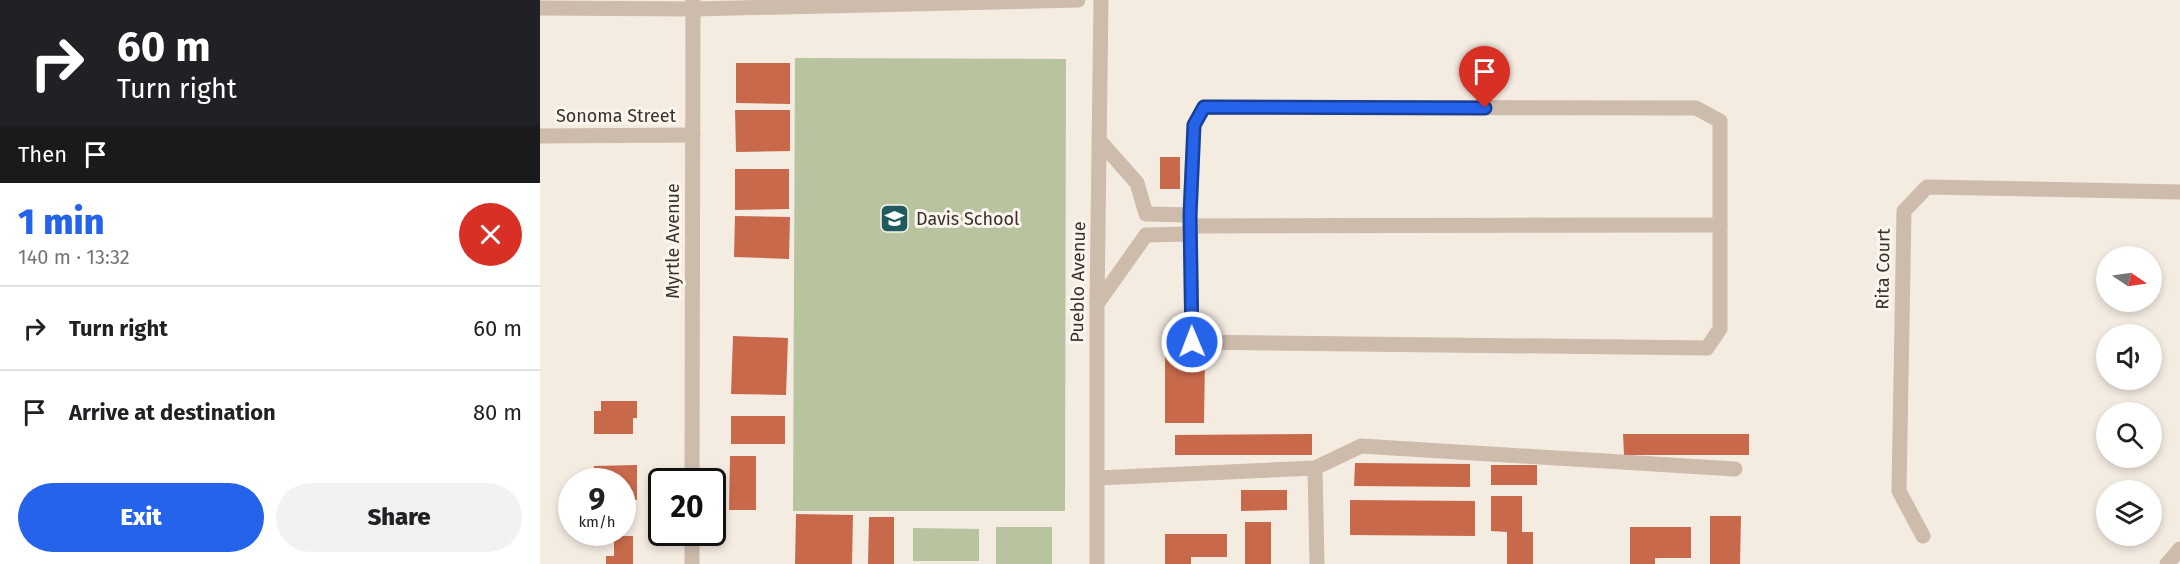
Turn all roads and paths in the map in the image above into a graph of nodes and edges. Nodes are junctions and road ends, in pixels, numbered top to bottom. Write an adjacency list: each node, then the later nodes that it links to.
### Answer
1 (1078, 0): 3 (street)
2 (1101, 0): 7 (street, Pueblo Avenue)
3 (694, 4): 4 (street); 5 (street, Myrtle Avenue)
4 (540, 8)
5 (693, 135): 6 (street, Sonoma Street); 12 (street, Myrtle Avenue)
6 (540, 136)
7 (1099, 140): 9 (street); 11 (street, Pueblo Avenue)
8 (2180, 192): 16 (street, Rita Court)
9 (1190, 225): 10 (street); 10 (street); 10 (street); 11 (street)
10 (1720, 225)
11 (1096, 304): 15 (street, Pueblo Avenue)
12 (692, 468)
13 (1316, 468): 14 (street); 15 (street); 21 (street)
14 (1735, 469)
15 (1097, 478): 20 (street, Pueblo Avenue)
16 (1923, 536)
17 (692, 546): 19 (street)
18 (2180, 549): 22 (street)
19 (692, 564)
20 (1097, 564)
21 (1317, 564)
22 (2167, 564)

